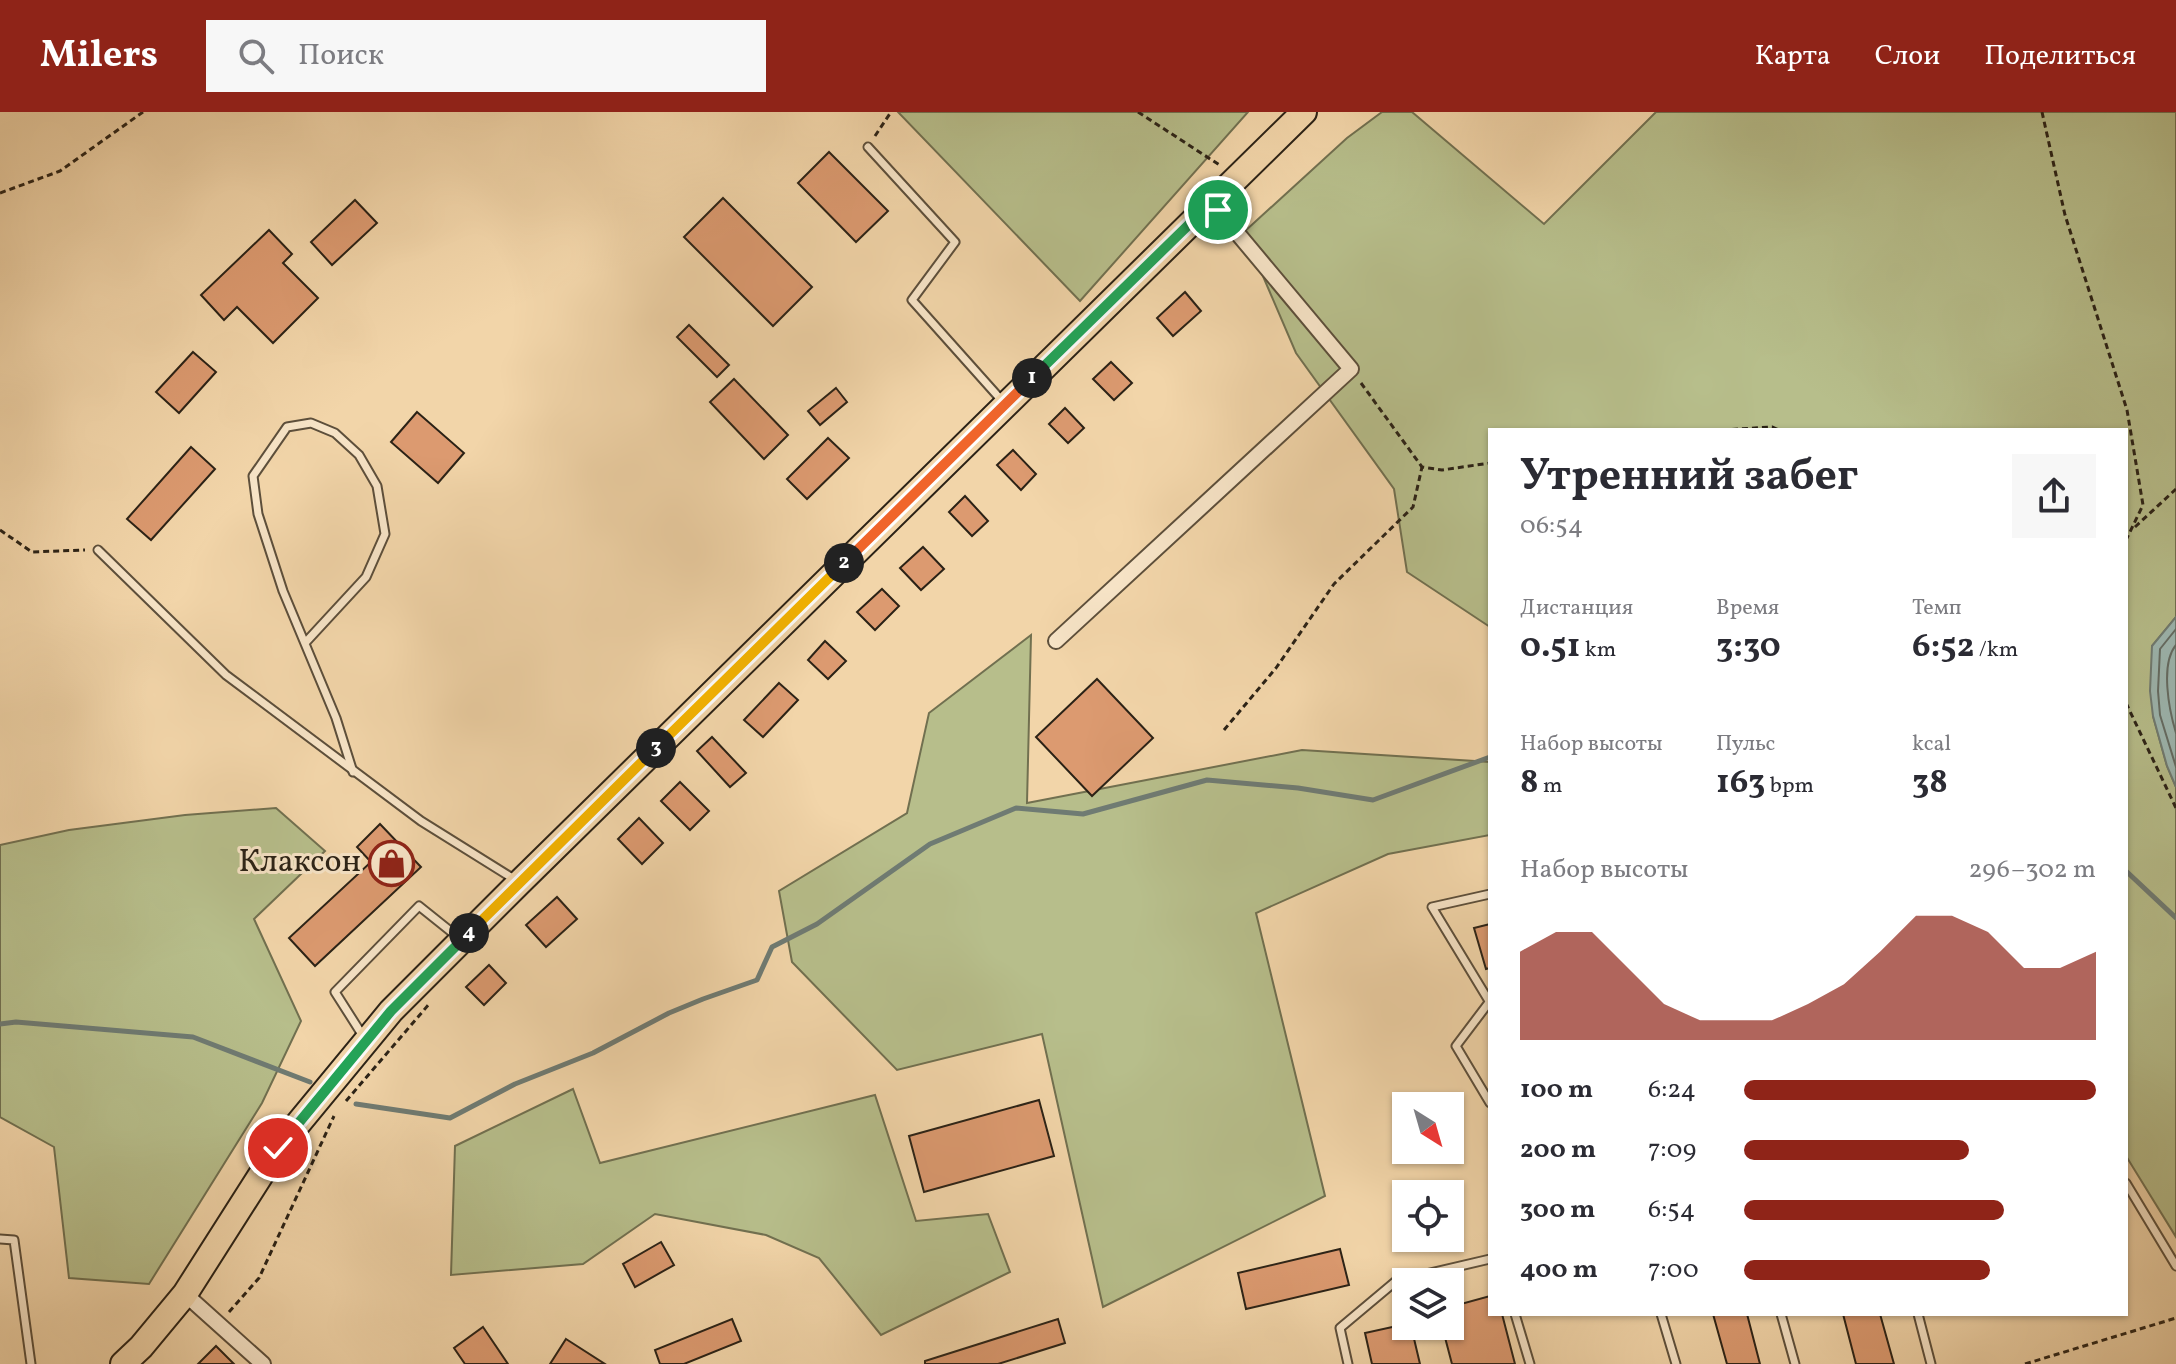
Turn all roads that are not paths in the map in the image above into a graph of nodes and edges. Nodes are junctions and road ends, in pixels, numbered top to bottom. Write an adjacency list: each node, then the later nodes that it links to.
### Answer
1 (1304, 112): 3 (main road)
2 (868, 147): 4 (lane)
3 (1213, 201): 4 (main road); 6 (street)
4 (1005, 405): 9 (main road)
5 (98, 550): 8 (lane)
6 (1056, 641)
7 (305, 643): 7 (lane); 8 (lane)
8 (353, 772): 9 (lane)
9 (519, 883): 11 (main road)
10 (1488, 894): 12 (lane)
11 (462, 940): 14 (main road); 14 (lane)
12 (1488, 998)
13 (1488, 1004): 15 (lane)
14 (366, 1041): 20 (main road)
15 (1488, 1100)
16 (2128, 1186): 19 (lane)
17 (0, 1239): 25 (lane)
18 (1488, 1259): 28 (lane)
19 (2176, 1266)
20 (185, 1294): 26 (main road); 27 (street)
21 (1516, 1316): 29 (lane)
22 (1662, 1316): 30 (lane)
23 (1782, 1316): 31 (lane)
24 (1919, 1316): 32 (lane)
25 (31, 1364)
26 (123, 1364)
27 (263, 1364)
28 (1348, 1364)
29 (1530, 1364)
30 (1676, 1364)
31 (1795, 1364)
32 (1931, 1364)

